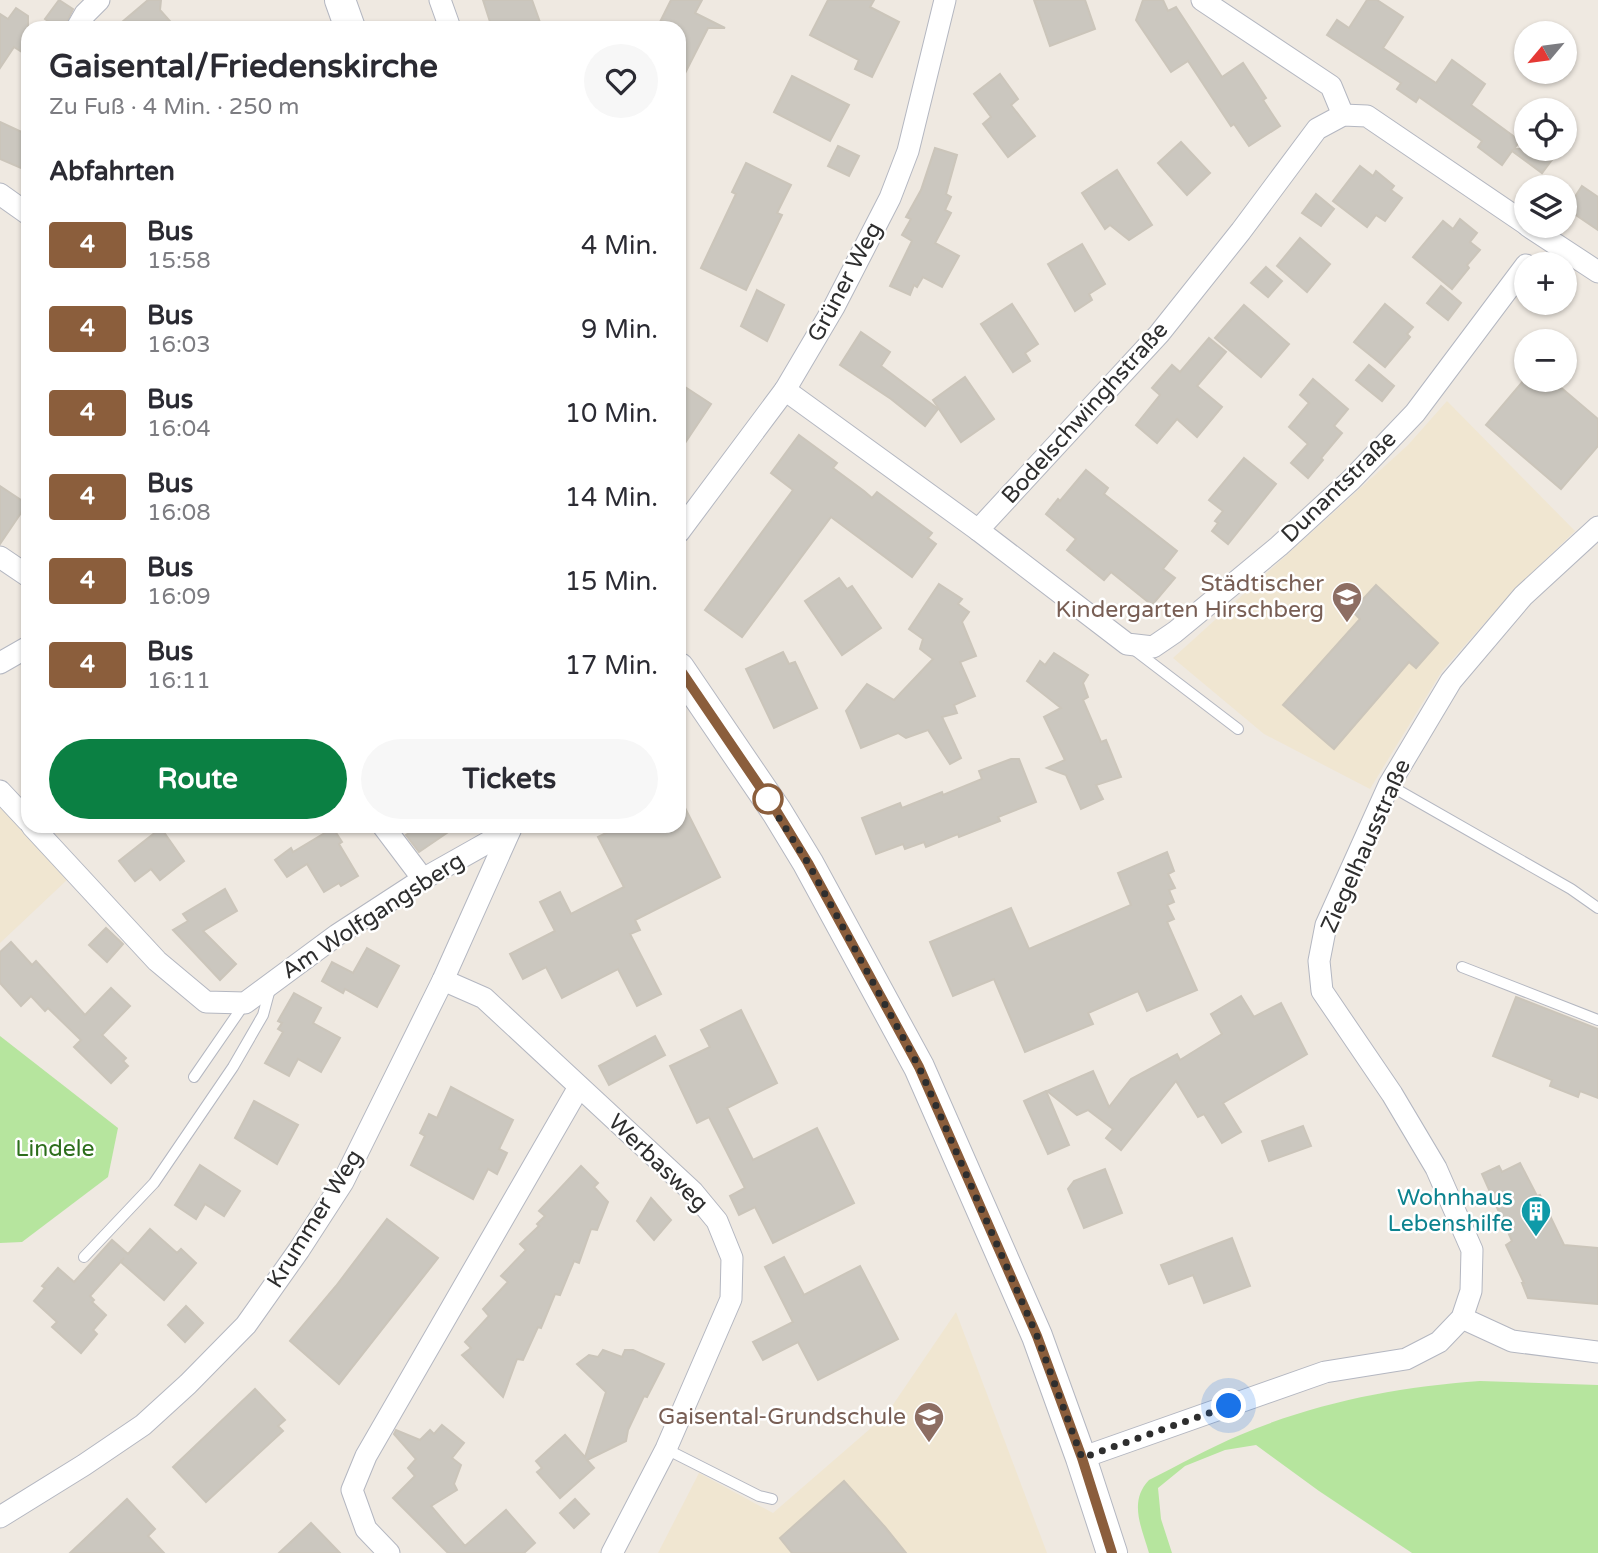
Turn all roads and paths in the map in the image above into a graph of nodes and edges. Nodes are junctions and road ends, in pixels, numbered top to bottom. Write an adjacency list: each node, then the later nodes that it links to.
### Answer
1 (99, 0): 6 (street)
2 (340, 0): 7 (main road)
3 (440, 0): 8 (street)
4 (945, 0): 16 (street, Grüner Weg)
5 (1202, 0): 9 (street)
6 (81, 21)
7 (348, 21)
8 (448, 21)
9 (1343, 115): 12 (street); 19 (street, Bodelschwinghstraße)
10 (0, 194): 11 (street)
11 (21, 209)
12 (1514, 216)
13 (1547, 238): 14 (street)
14 (1598, 272)
15 (1514, 281): 22 (street, Dunantstraße)
16 (785, 390): 17 (street, Grüner Weg); 19 (street)
17 (686, 524)
18 (1598, 527): 27 (street, Ziegelhausstraße)
19 (978, 530): 22 (street)
20 (0, 557): 21 (street)
21 (21, 571)
22 (1128, 644): 26 (lane)
23 (21, 651): 24 (street)
24 (0, 663)
25 (686, 678): 47 (main road)
26 (1238, 729)
27 (1389, 785): 35 (lane); 44 (street, Ziegelhausstraße)
28 (0, 791): 29 (street)
29 (21, 814)
30 (38, 833): 39 (street)
31 (388, 833): 34 (street)
32 (503, 833): 34 (street, Am Wolfgangsberg)
33 (509, 833): 37 (street, Krummer Weg)
34 (423, 880): 38 (street, Am Wolfgangsberg)
35 (1598, 908)
36 (1462, 967): 40 (lane)
37 (443, 980): 42 (street, Werbasweg); 49 (street, Krummer Weg)
38 (272, 983): 39 (street, Am Wolfgangsberg); 43 (lane, Am Wolfgangsberg)
39 (245, 1003): 41 (lane)
40 (1598, 1020)
41 (194, 1077)
42 (579, 1087): 46 (street, Werbasweg); 50 (street)
43 (84, 1258)
44 (1462, 1318): 45 (street); 47 (street)
45 (1598, 1352)
46 (666, 1449): 48 (lane); 51 (street, Werbasweg)
47 (1082, 1458): 52 (main road)
48 (772, 1499)
49 (0, 1517)
50 (389, 1553)
51 (612, 1553)
52 (1112, 1553)

